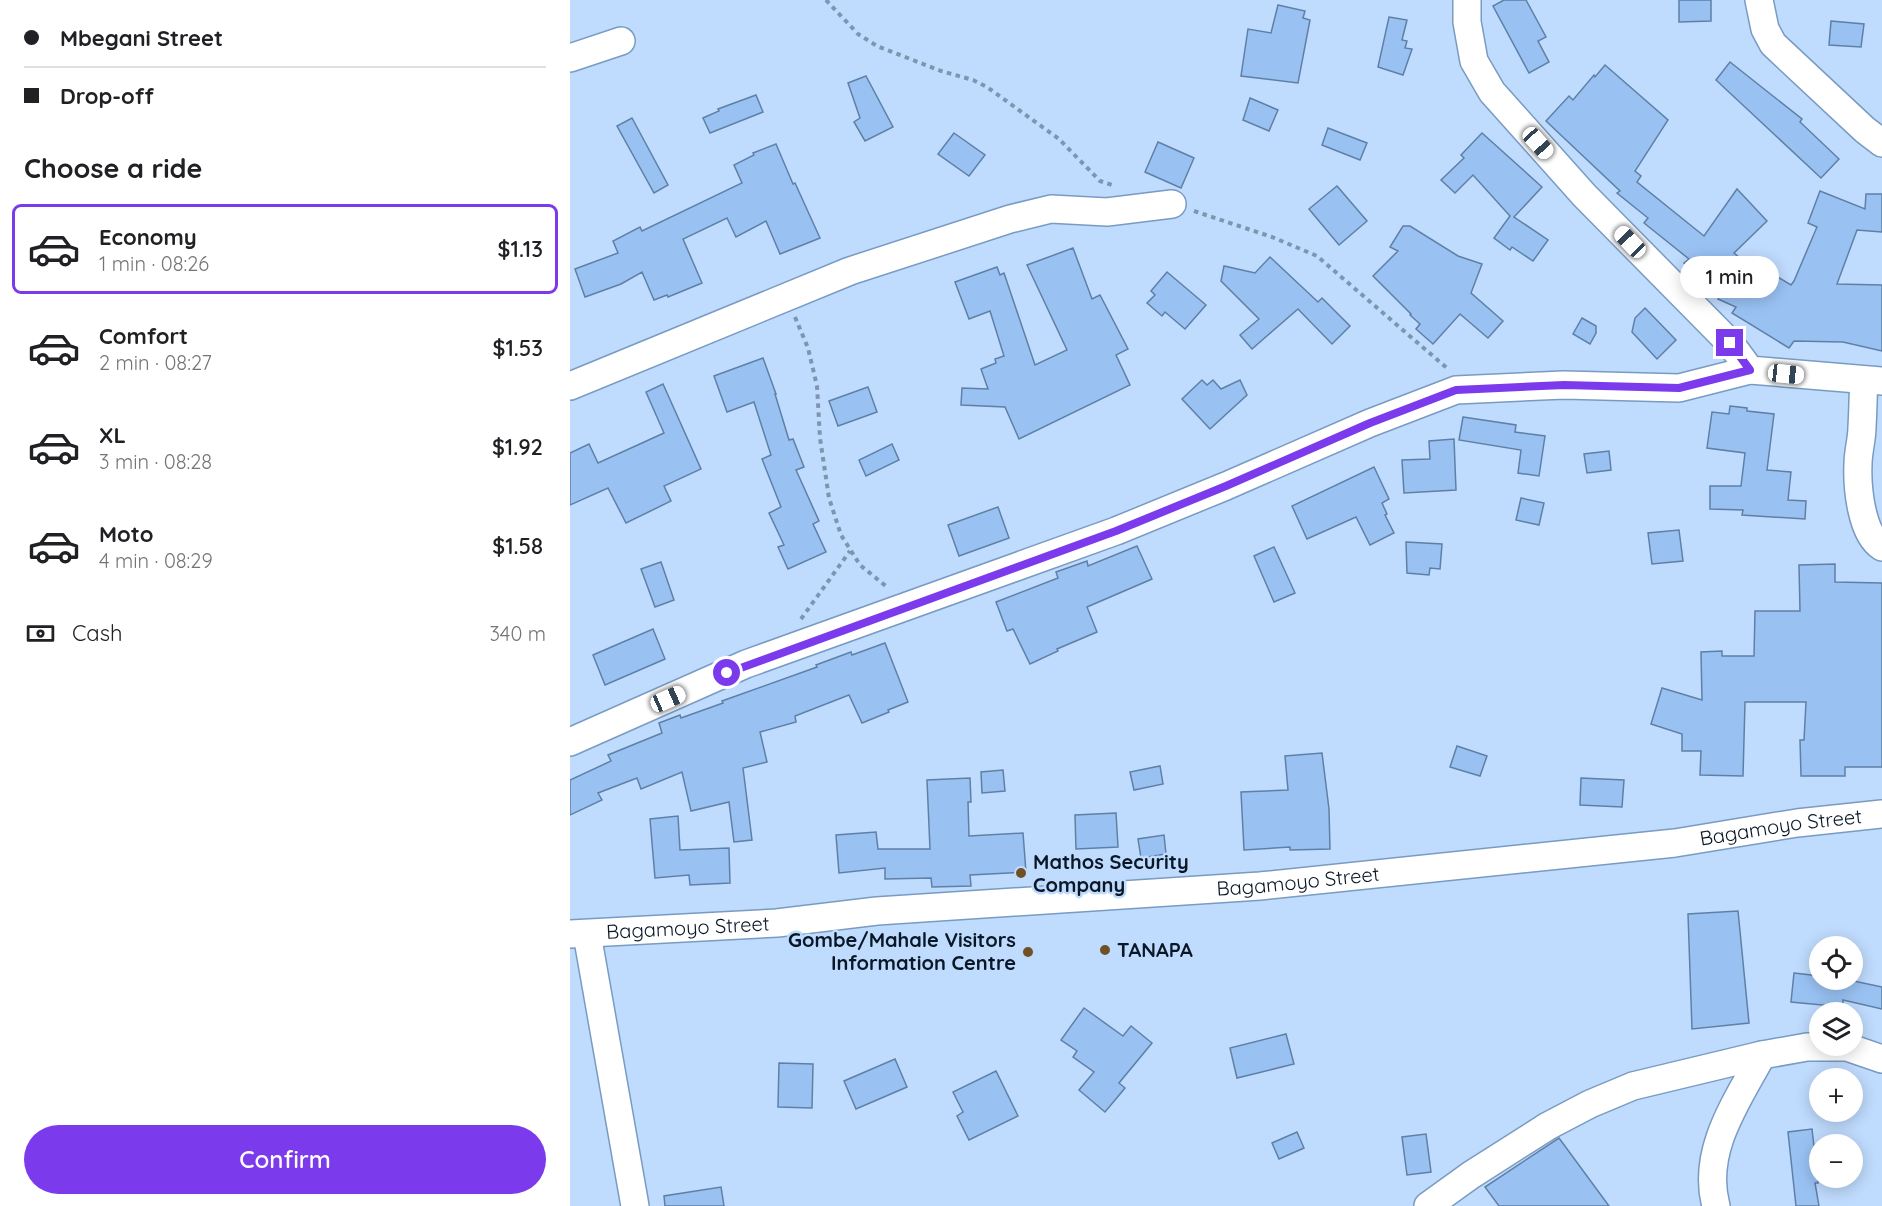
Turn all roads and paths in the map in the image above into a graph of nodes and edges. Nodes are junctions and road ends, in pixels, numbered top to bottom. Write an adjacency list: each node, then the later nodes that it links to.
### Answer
1 (1467, 0): 8 (street)
2 (1759, 0): 5 (street)
3 (621, 41): 4 (street)
4 (570, 58)
5 (1882, 143)
6 (1172, 204): 7 (street)
7 (787, 296): 10 (street); 12 (path)
8 (1750, 370): 9 (street); 13 (street)
9 (1873, 380): 11 (street)
10 (570, 386)
11 (1882, 547)
12 (850, 551): 13 (path); 14 (path)
13 (906, 608): 14 (street)
14 (780, 652): 15 (street)
15 (570, 742)
16 (1882, 814): 17 (street, Bagamoyo Street)
17 (578, 934): 20 (street)
18 (1762, 1055): 19 (street); 21 (street); 22 (street)
19 (1882, 1059)
20 (635, 1206)
21 (1428, 1206)
22 (1716, 1206)

